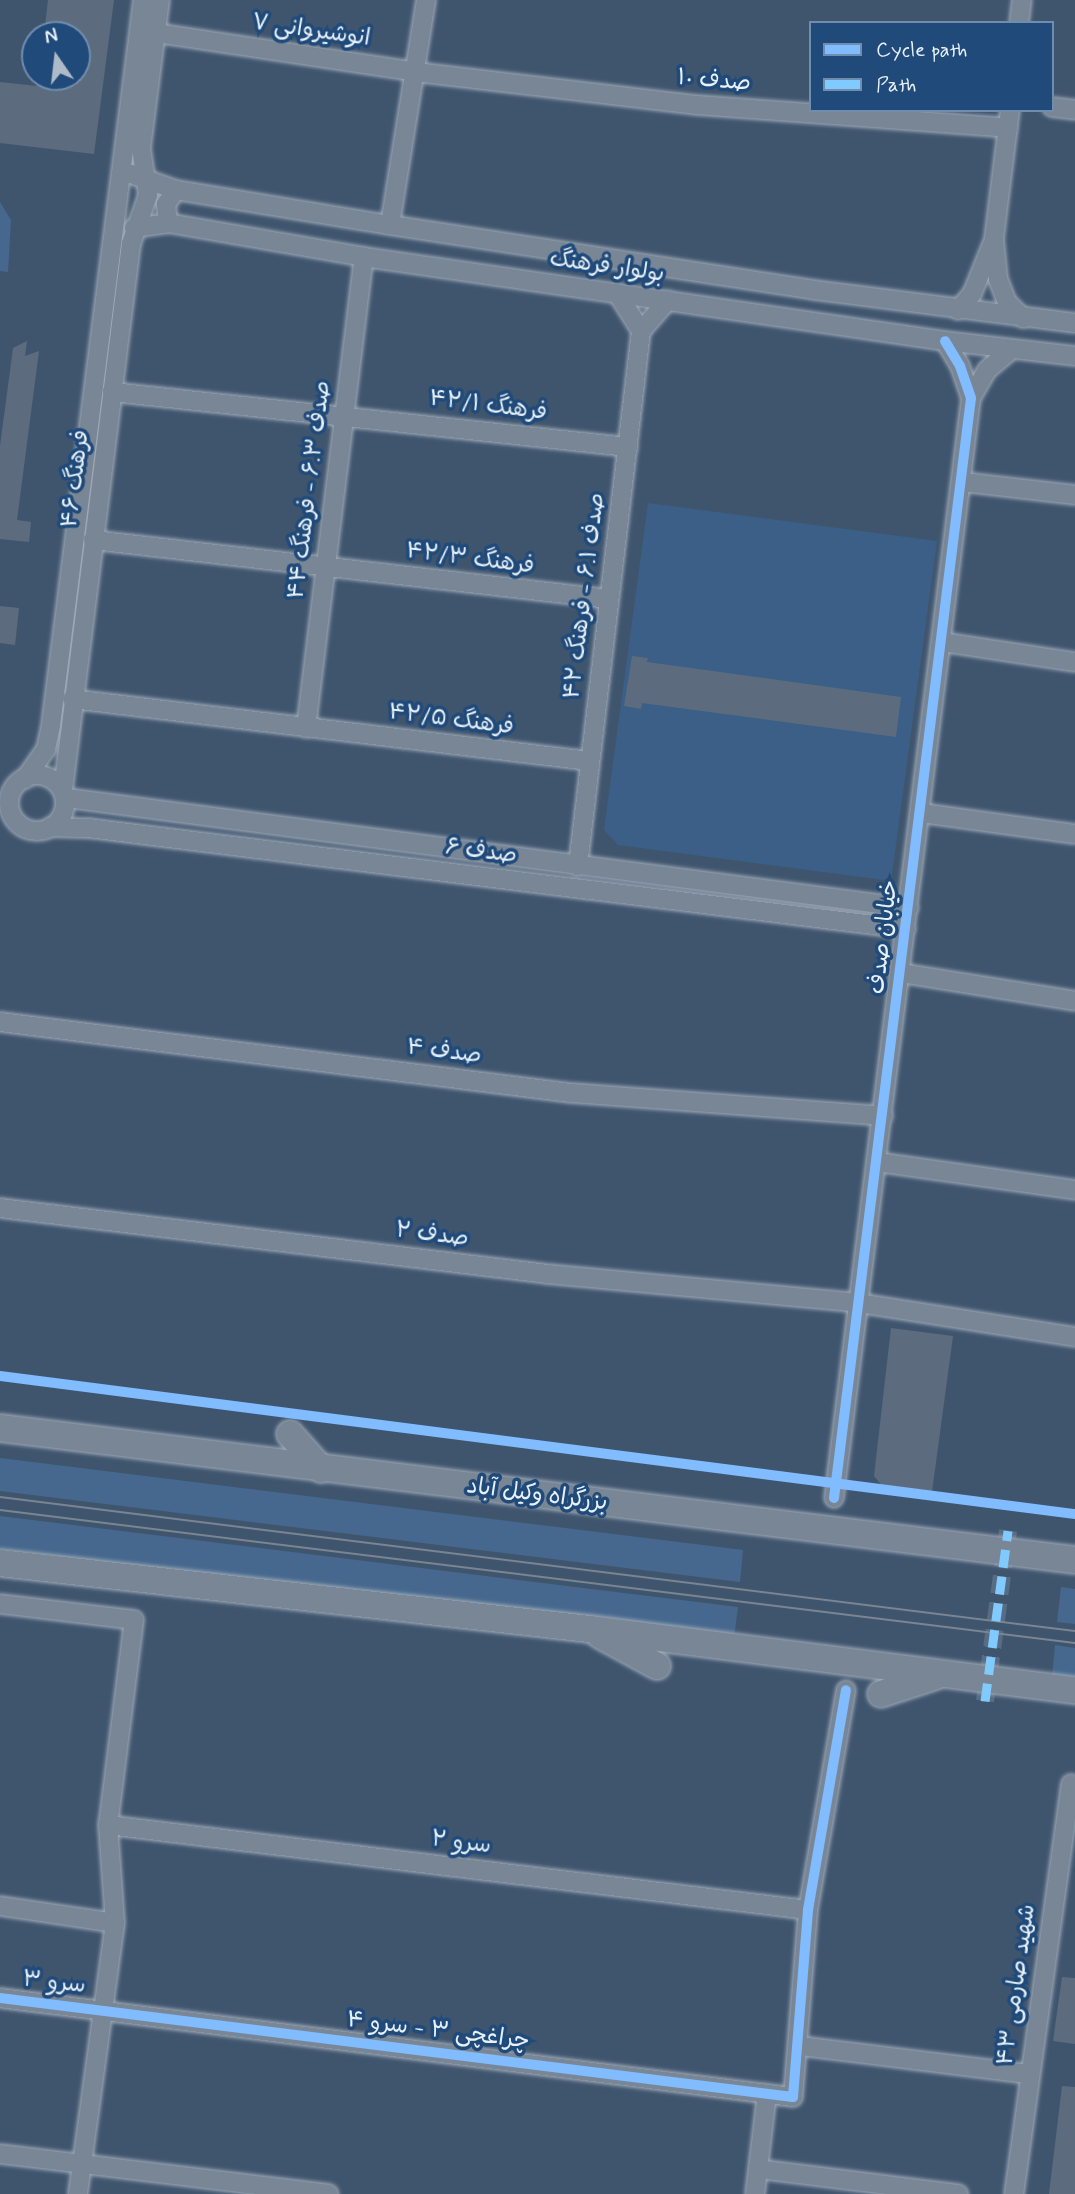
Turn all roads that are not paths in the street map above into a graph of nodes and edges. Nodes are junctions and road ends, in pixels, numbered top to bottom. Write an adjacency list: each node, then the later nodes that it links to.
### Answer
1 (143, 0): 13 (street, فرهنگ ۴۶)
2 (160, 0): 6 (street, فرهنگ ۴۶)
3 (426, 0): 7 (street)
4 (1022, 0): 5 (street)
5 (1019, 21)
6 (156, 33): 7 (street, انوشیروانی ۷); 14 (street, فرهنگ ۴۶)
7 (416, 72): 9 (street, صدف ۱۰); 17 (street)
8 (1054, 107): 10 (street)
9 (809, 110)
10 (1075, 110)
11 (853, 112): 12 (street, صدف ۱۰)
12 (1009, 119): 19 (street)
13 (121, 174): 14 (street, بولوار فرهنگ); 46 (street, فرهنگ ۴۶)
14 (145, 178): 15 (street, بولوار فرهنگ); 18 (street, فرهنگ ۴۶)
15 (176, 190): 16 (street); 17 (street, بولوار فرهنگ)
16 (168, 223): 18 (street, بولوار فرهنگ); 20 (street, بولوار فرهنگ)
17 (390, 225): 21 (street, بولوار فرهنگ)
18 (134, 228): 32 (street, فرهنگ ۴۶)
19 (994, 239): 24 (street); 25 (street)
20 (364, 257): 22 (street, بولوار فرهنگ); 34 (street, صدف ۶.۳ - فرهنگ ۴۴)
21 (814, 290): 24 (street, بولوار فرهنگ); 26 (street)
22 (617, 293): 23 (street, بولوار فرهنگ); 28 (street)
23 (668, 300): 26 (street, بولوار فرهنگ); 28 (street)
24 (958, 310): 25 (street, بولوار فرهنگ)
25 (1024, 318): 27 (street, بولوار فرهنگ)
26 (808, 321): 29 (street, بولوار فرهنگ)
27 (1075, 323)
28 (641, 331): 35 (street, صدف ۶.۱ - فرهنگ ۴۲)
29 (944, 341): 30 (street, بولوار فرهنگ); 33 (street)
30 (1011, 350): 31 (street, بولوار فرهنگ); 33 (street)
31 (1075, 356)
32 (112, 391): 34 (street, فرهنگ ۴۲/۱); 38 (street, فرهنگ ۴۶)
33 (971, 398): 36 (street, خیابان صدف)
34 (343, 414): 35 (street, فرهنگ ۴۲/۱); 39 (street, صدف ۶.۳ - فرهنگ ۴۴)
35 (628, 447): 40 (street, صدف ۶.۱ - فرهنگ ۴۲)
36 (962, 482): 37 (street); 41 (street, خیابان صدف)
37 (1075, 495)
38 (93, 540): 39 (street, فرهنگ ۴۲/۳); 43 (street, فرهنگ ۴۶)
39 (325, 567): 40 (street, فرهنگ ۴۲/۳); 44 (street, صدف ۶.۳ - فرهنگ ۴۴)
40 (610, 599): 45 (street, صدف ۶.۱ - فرهنگ ۴۲)
41 (942, 642): 42 (street); 48 (street, خیابان صدف)
42 (1075, 662)
43 (72, 699): 44 (street, فرهنگ ۴۲/۵); 47 (street, فرهنگ ۴۶)
44 (306, 728): 45 (street, فرهنگ ۴۲/۵)
45 (590, 761): 55 (street, صدف ۶.۱ - فرهنگ ۴۲)
46 (14, 783): 47 (street); 50 (street)
47 (65, 794): 51 (street); 53 (street, صدف ۶)
48 (921, 813): 52 (street); 56 (street, خیابان صدف)
49 (0, 823): 50 (street)
50 (26, 826): 51 (street)
51 (50, 827): 54 (street, صدف ۶)
52 (1075, 834)
53 (379, 841): 54 (street); 55 (street, صدف ۶)
54 (375, 863): 57 (street, صدف ۶)
55 (578, 866): 56 (street, صدف ۶)
56 (909, 908): 57 (street, خیابان صدف)
57 (906, 929): 58 (street, خیابان صدف)
58 (901, 973): 59 (street); 61 (street, خیابان صدف)
59 (1075, 1001)
60 (0, 1022): 61 (street, صدف ۴)
61 (883, 1116): 62 (street, خیابان صدف)
62 (877, 1162): 63 (street); 65 (street, خیابان صدف)
63 (1075, 1190)
64 (0, 1208): 65 (street, صدف ۲)
65 (859, 1303): 66 (street, صدف ۲); 70 (street, خیابان صدف)
66 (1075, 1337)
67 (0, 1428): 69 (highway, بزرگراه وکیل آباد)
68 (290, 1434): 69 (highway)
69 (321, 1469): 71 (highway, بزرگراه وکیل آباد)
70 (835, 1490)
71 (1075, 1560)
72 (0, 1563): 74 (highway)
73 (0, 1604): 81 (street)
74 (589, 1629): 75 (highway); 76 (highway)
75 (657, 1666)
76 (947, 1673): 78 (highway); 79 (highway)
77 (846, 1690): 83 (street)
78 (1075, 1690)
79 (881, 1694)
80 (1071, 1784): 88 (street, شهید صارمی ۴۳)
81 (108, 1825): 83 (street, سرو ۲); 84 (street)
82 (0, 1906): 84 (street)
83 (808, 1910): 87 (street)
84 (116, 1923): 86 (street)
85 (0, 1998): 86 (street, سرو ۳)
86 (103, 2009): 89 (street, چراغچی ۳ - سرو ۴); 91 (street)
87 (800, 2046): 88 (street); 89 (street, چراغچی ۳ - سرو ۴)
88 (1029, 2074): 97 (street, شهید صارمی ۴۳)
89 (767, 2094): 92 (street)
90 (0, 2154): 91 (street)
91 (81, 2163): 93 (street); 94 (street)
92 (758, 2169): 95 (street); 96 (street)
93 (78, 2194)
94 (329, 2194)
95 (755, 2194)
96 (958, 2194)
97 (1014, 2194)

